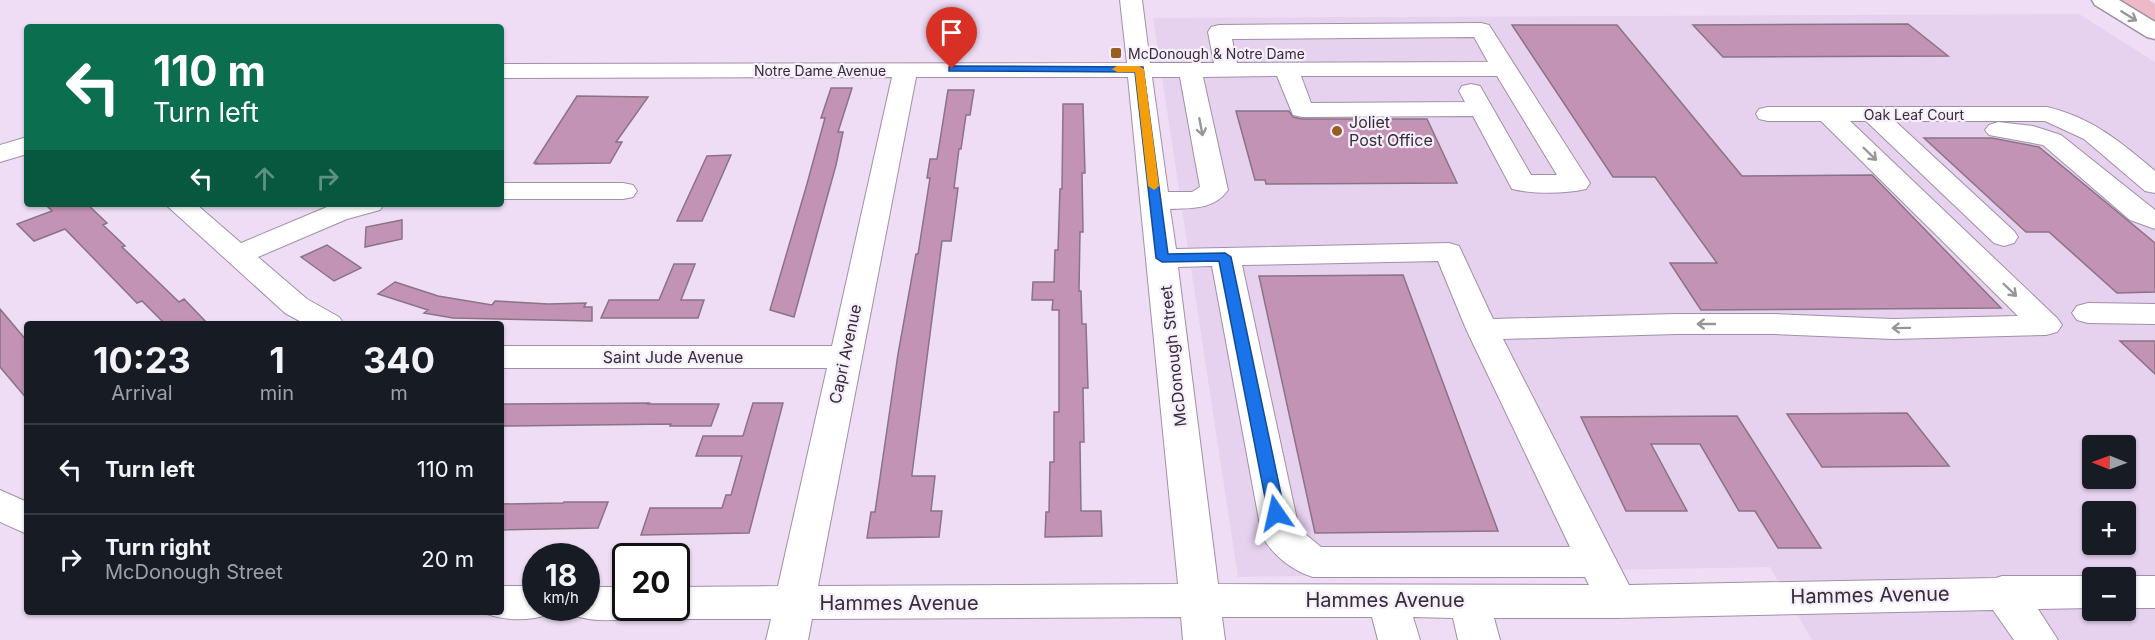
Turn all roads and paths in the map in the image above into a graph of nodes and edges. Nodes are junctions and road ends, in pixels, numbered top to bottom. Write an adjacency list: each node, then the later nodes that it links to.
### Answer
1 (1131, 0): 6 (street, McDonough Street)
2 (2103, 0): 4 (highway, one-way to 4)
3 (1334, 31): 8 (street); 10 (street); 12 (street)
4 (2155, 32)
5 (906, 69): 6 (street, Notre Dame Avenue); 13 (street, Notre Dame Avenue); 37 (street, Capri Avenue)
6 (1139, 69): 7 (street, Notre Dame Avenue); 24 (street, McDonough Street)
7 (1190, 69): 8 (street, Notre Dame Avenue); 24 (street, one-way to 24)
8 (1227, 69): 9 (street, Notre Dame Avenue)
9 (1286, 69): 10 (street, Notre Dame Avenue); 14 (street)
10 (1348, 69): 11 (street, Notre Dame Avenue)
11 (1458, 69): 12 (street, Notre Dame Avenue); 14 (street)
12 (1504, 69): 14 (street)
13 (504, 71)
14 (1481, 109)
15 (1768, 114): 16 (street, Oak Leaf Court)
16 (1828, 114): 17 (street, Oak Leaf Court); 35 (street, one-way to 35)
17 (1872, 114): 18 (street, Oak Leaf Court); 28 (street)
18 (1971, 114): 21 (street, Oak Leaf Court); 27 (street)
19 (24, 146): 20 (street)
20 (0, 154)
21 (2155, 185)
22 (504, 191): 23 (street)
23 (623, 191)
24 (1155, 201): 31 (street, McDonough Street)
25 (182, 207): 29 (street)
26 (359, 207): 29 (street)
27 (2155, 221)
28 (2004, 237)
29 (238, 255): 34 (street)
30 (1225, 257): 31 (street); 35 (street); 40 (street)
31 (1162, 258): 46 (street, McDonough Street)
32 (2088, 313): 33 (street)
33 (2155, 314)
34 (323, 321)
35 (1482, 329): 41 (street)
36 (504, 357): 37 (street, Saint Jude Avenue)
37 (844, 357): 53 (street, Capri Avenue)
38 (0, 504): 39 (street)
39 (24, 518)
40 (1411, 561): 41 (street); 47 (street)
41 (1596, 562): 51 (street)
42 (2002, 592): 43 (street, Hammes Avenue); 51 (street, Hammes Avenue); 57 (street)
43 (2082, 592)
44 (2136, 592): 45 (street)
45 (2155, 592)
46 (1199, 600): 47 (street, Hammes Avenue); 53 (street, Hammes Avenue); 54 (street, McDonough Street)
47 (1406, 600): 48 (street, Hammes Avenue); 55 (street)
48 (1469, 600): 51 (street, Hammes Avenue); 56 (street)
49 (504, 602): 50 (street)
50 (522, 602)
51 (1617, 602)
52 (690, 605): 53 (street, Hammes Avenue)
53 (791, 622)
54 (1204, 640)
55 (1399, 640)
56 (1479, 640)
57 (2037, 640)

